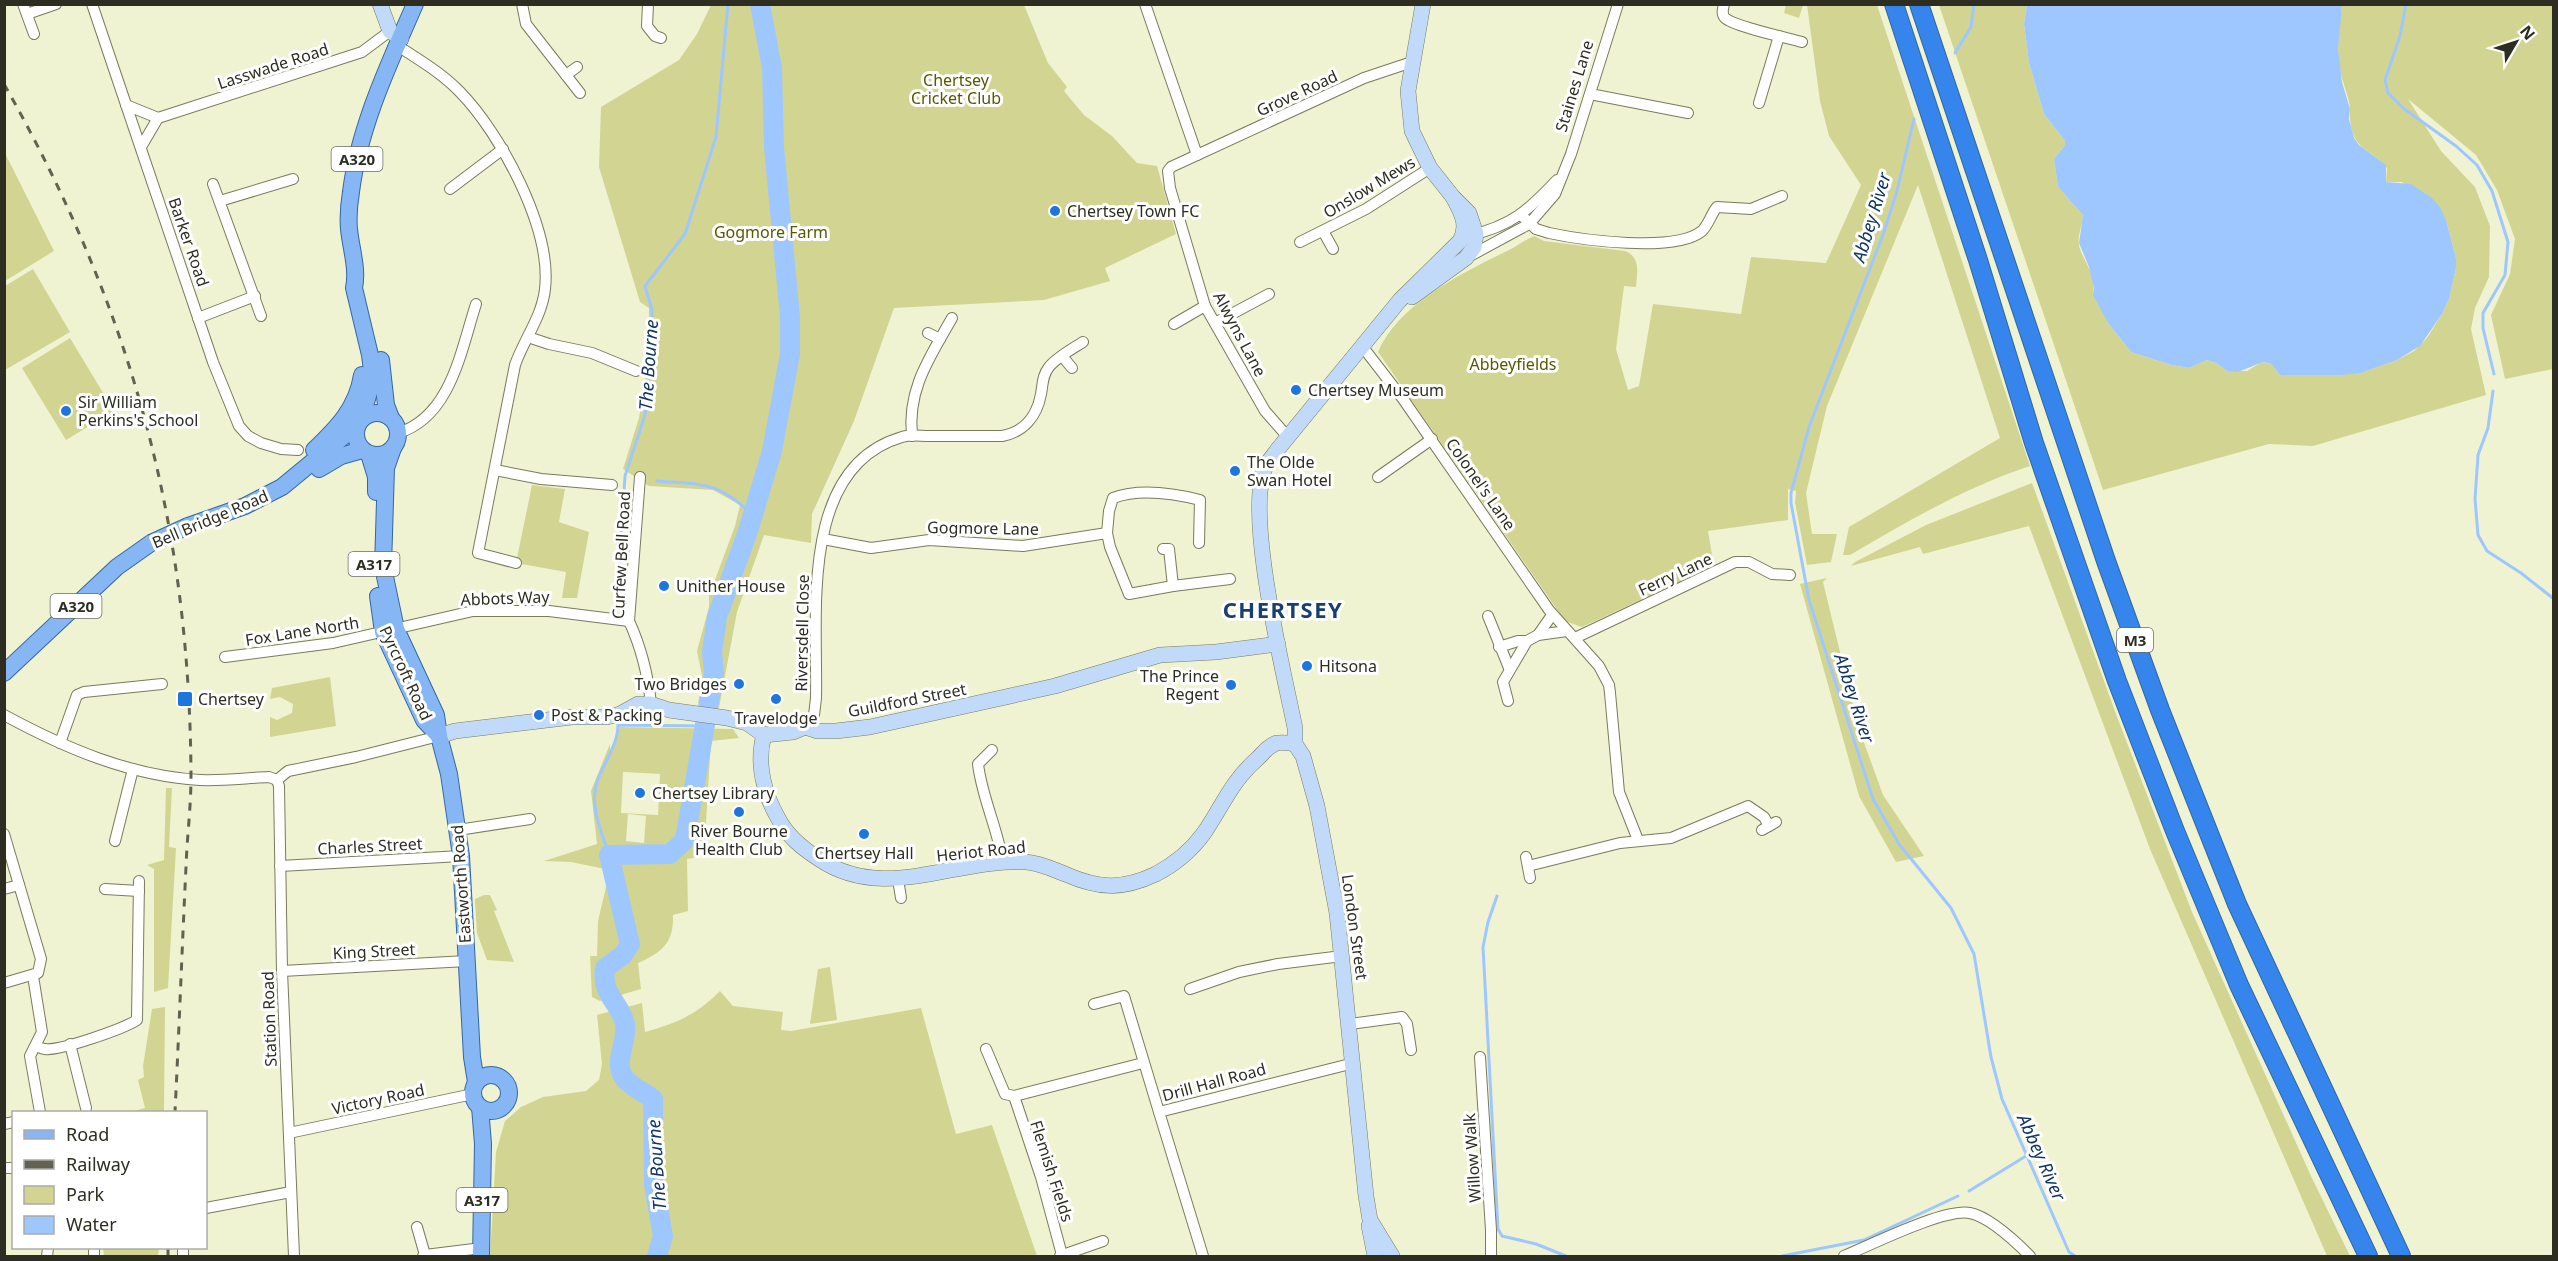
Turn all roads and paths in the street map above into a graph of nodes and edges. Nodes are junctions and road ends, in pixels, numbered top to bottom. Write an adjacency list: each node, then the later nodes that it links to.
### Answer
1 (56, 4): 13 (street)
2 (92, 4): 25 (street, Barker Road)
3 (380, 4): 17 (main road)
4 (415, 4): 17 (main road, A320)
5 (522, 4): 21 (street)
6 (648, 4): 16 (street)
7 (1145, 4): 30 (street)
8 (1423, 4): 19 (main road)
9 (1618, 4): 23 (street, Staines Lane)
10 (1724, 4): 15 (street)
11 (1894, 4): 165 (highway, M3)
12 (1919, 4): 166 (highway, M3)
13 (25, 9): 14 (street)
14 (34, 34)
15 (1779, 36): 18 (street); 24 (street)
16 (661, 38)
17 (396, 39): 27 (street, Lasswade Road); 29 (street); 48 (main road, Pyrcroft Road / A320)
18 (1803, 42)
19 (1412, 62): 30 (street, Grove Road); 32 (main road)
20 (577, 67): 21 (street)
21 (566, 75): 22 (street)
22 (580, 93)
23 (1590, 94): 26 (street); 33 (street, Staines Lane)
24 (1759, 103)
25 (126, 105): 27 (street); 28 (street, Barker Road)
26 (1688, 113)
27 (159, 118): 28 (street)
28 (141, 147): 55 (street, Barker Road)
29 (503, 149): 36 (street); 61 (street)
30 (1197, 155): 31 (street, Grove Road)
31 (1171, 167): 52 (street, Alwyns Lane)
32 (1430, 168): 38 (main road); 42 (street, Onslow Mews)
33 (1560, 177): 40 (street, Staines Lane); 41 (street, Staines Lane)
34 (293, 179): 39 (street)
35 (213, 184): 39 (street)
36 (450, 189)
37 (1782, 196): 41 (street)
38 (1453, 197): 43 (main road); 44 (main road)
39 (220, 201): 50 (street)
40 (1521, 215): 41 (street); 43 (street, Staines Lane)
41 (1529, 224): 47 (street, Staines Lane)
42 (1323, 231): 45 (street, Onslow Mews); 46 (street, Onslow Mews)
43 (1476, 234): 44 (street, Staines Lane); 47 (main road)
44 (1460, 241): 53 (main road, Staines Lane)
45 (1300, 242)
46 (1334, 249)
47 (1466, 258): 53 (main road, Staines Lane)
48 (356, 277): 59 (main road, Pyrcroft Road / A320); 69 (main road, Pyrcroft Road / A320)
49 (1269, 294): 57 (street)
50 (255, 296): 54 (street); 55 (street)
51 (476, 304): 69 (street)
52 (1205, 306): 57 (street, Alwyns Lane); 58 (street)
53 (1389, 314): 64 (main road, London Street)
54 (261, 316)
55 (198, 318): 73 (street, Barker Road)
56 (952, 318): 62 (street)
57 (1215, 323): 71 (street, Alwyns Lane)
58 (1174, 324)
59 (364, 330): 68 (main road, Pyrcroft Road / A320); 79 (main road, A320)
60 (928, 333): 62 (street)
61 (528, 337): 67 (street); 75 (street)
62 (940, 339): 70 (street)
63 (1083, 342): 65 (street, Riversdell Close)
64 (1362, 346): 71 (main road, London Street); 72 (street, Colonel's Lane)
65 (1062, 356): 66 (street); 70 (street, Riversdell Close)
66 (1072, 368)
67 (636, 371)
68 (358, 423): 69 (main road); 74 (main road); 79 (main road, Bell Bridge Road / A320)
69 (394, 433): 74 (main road, A320); 91 (main road, Pyrcroft Road / A317)
70 (912, 436): 81 (street, Riversdell Close)
71 (1287, 436): 95 (main road, London Street)
72 (1432, 440): 77 (street); 88 (street, Colonel's Lane)
73 (298, 450)
74 (366, 452): 79 (main road, Bell Bridge Road / A320); 91 (main road, Pyrcroft Road / A317)
75 (495, 470): 78 (street); 84 (street)
76 (640, 477): 90 (street, Curfew Bell Road)
77 (1378, 477)
78 (612, 485)
79 (282, 487): 99 (main road, Bell Bridge Road / A320, bridge)
80 (1107, 533): 81 (street, Gogmore Lane); 82 (street); 87 (street)
81 (823, 539): 104 (street, Riversdell Close)
82 (1199, 543)
83 (1163, 549): 87 (street)
84 (516, 562)
85 (1790, 575): 92 (street, Ferry Lane)
86 (1230, 579): 87 (street)
87 (1173, 586)
88 (1552, 615): 92 (street, Colonel's Lane); 93 (street)
89 (1488, 616): 96 (street)
90 (629, 621): 91 (street, Abbots Way); 102 (street, Curfew Bell Road)
91 (390, 630): 97 (street, Fox Lane North); 106 (main road, Pyrcroft Road / A317)
92 (1571, 634): 93 (street, Ferry Lane); 116 (street, Colonel's Lane)
93 (1538, 635): 94 (street)
94 (1527, 641): 96 (street); 98 (street)
95 (1278, 644): 104 (main road, Guildford Street); 108 (main road, London Street)
96 (1499, 647): 98 (street)
97 (225, 657)
98 (1509, 668): 101 (street)
99 (4, 673)
100 (162, 684): 107 (street)
101 (1508, 701)
102 (651, 704): 105 (main road); 106 (main road)
103 (4, 715): 107 (street)
104 (805, 727): 105 (main road, Guildford Street)
105 (764, 735): 122 (main road, Heriot Road)
106 (439, 736): 111 (street); 114 (main road, Eastworth Road / A317)
107 (60, 743): 110 (street)
108 (1295, 744): 119 (main road, Heriot Road); 127 (main road, London Street)
109 (993, 750): 119 (street)
110 (133, 769): 111 (street); 117 (street)
111 (276, 780): 120 (street, Station Road)
112 (530, 819): 114 (street)
113 (1769, 826): 116 (street)
114 (458, 830): 118 (main road, Eastworth Road / A317)
115 (4, 834): 123 (street)
116 (1638, 840): 121 (street)
117 (115, 841)
118 (461, 856): 120 (street, Charles Street); 128 (main road, Eastworth Road / A317)
119 (1003, 863): 122 (main road, Heriot Road)
120 (280, 866): 129 (street, Station Road)
121 (1530, 878)
122 (898, 879): 126 (street)
123 (19, 885): 124 (street); 130 (street)
124 (4, 889)
125 (105, 889): 136 (street)
126 (901, 898)
127 (1342, 956): 132 (street); 134 (main road, London Street)
128 (467, 961): 129 (street, King Street); 135 (main road, Eastworth Road / A317)
129 (282, 971): 150 (street, Station Road)
130 (33, 975): 131 (street); 137 (street)
131 (4, 983)
132 (1190, 989)
133 (1094, 1004): 141 (street)
134 (1350, 1024): 139 (street); 142 (main road, London Street)
135 (471, 1034): 143 (main road, Eastworth Road / A317); 144 (main road, Eastworth Road / A317)
136 (70, 1044): 137 (street); 146 (street)
137 (36, 1046): 148 (street)
138 (986, 1049): 145 (street)
139 (1410, 1050)
140 (1480, 1057): 162 (street, Willow Walk)
141 (1143, 1063): 145 (street); 149 (street)
142 (1354, 1063): 149 (street, Drill Hall Road); 157 (main road, London Street)
143 (497, 1075): 144 (main road); 147 (main road, A317)
144 (476, 1094): 147 (main road); 150 (street, Victory Road); 151 (main road, Eastworth Road / A317)
145 (1014, 1096): 159 (street, Flemish Fields)
146 (86, 1108)
147 (500, 1109): 151 (main road, Eastworth Road / A317)
148 (40, 1111)
149 (1159, 1112): 161 (street, Drill Hall Road)
150 (289, 1133): 152 (street, Station Road)
151 (483, 1144): 156 (main road, Eastworth Road / A317)
152 (291, 1192): 153 (street); 160 (street, Station Road)
153 (207, 1208)
154 (417, 1227): 158 (street)
155 (1103, 1241): 159 (street, Flemish Fields)
156 (482, 1252): 158 (street)
157 (1381, 1254)
158 (424, 1256)
159 (1061, 1256)
160 (294, 1257)
161 (1203, 1257)
162 (1491, 1257)
163 (1844, 1257): 164 (street)
164 (2030, 1257)
165 (2368, 1257)
166 (2401, 1257)

